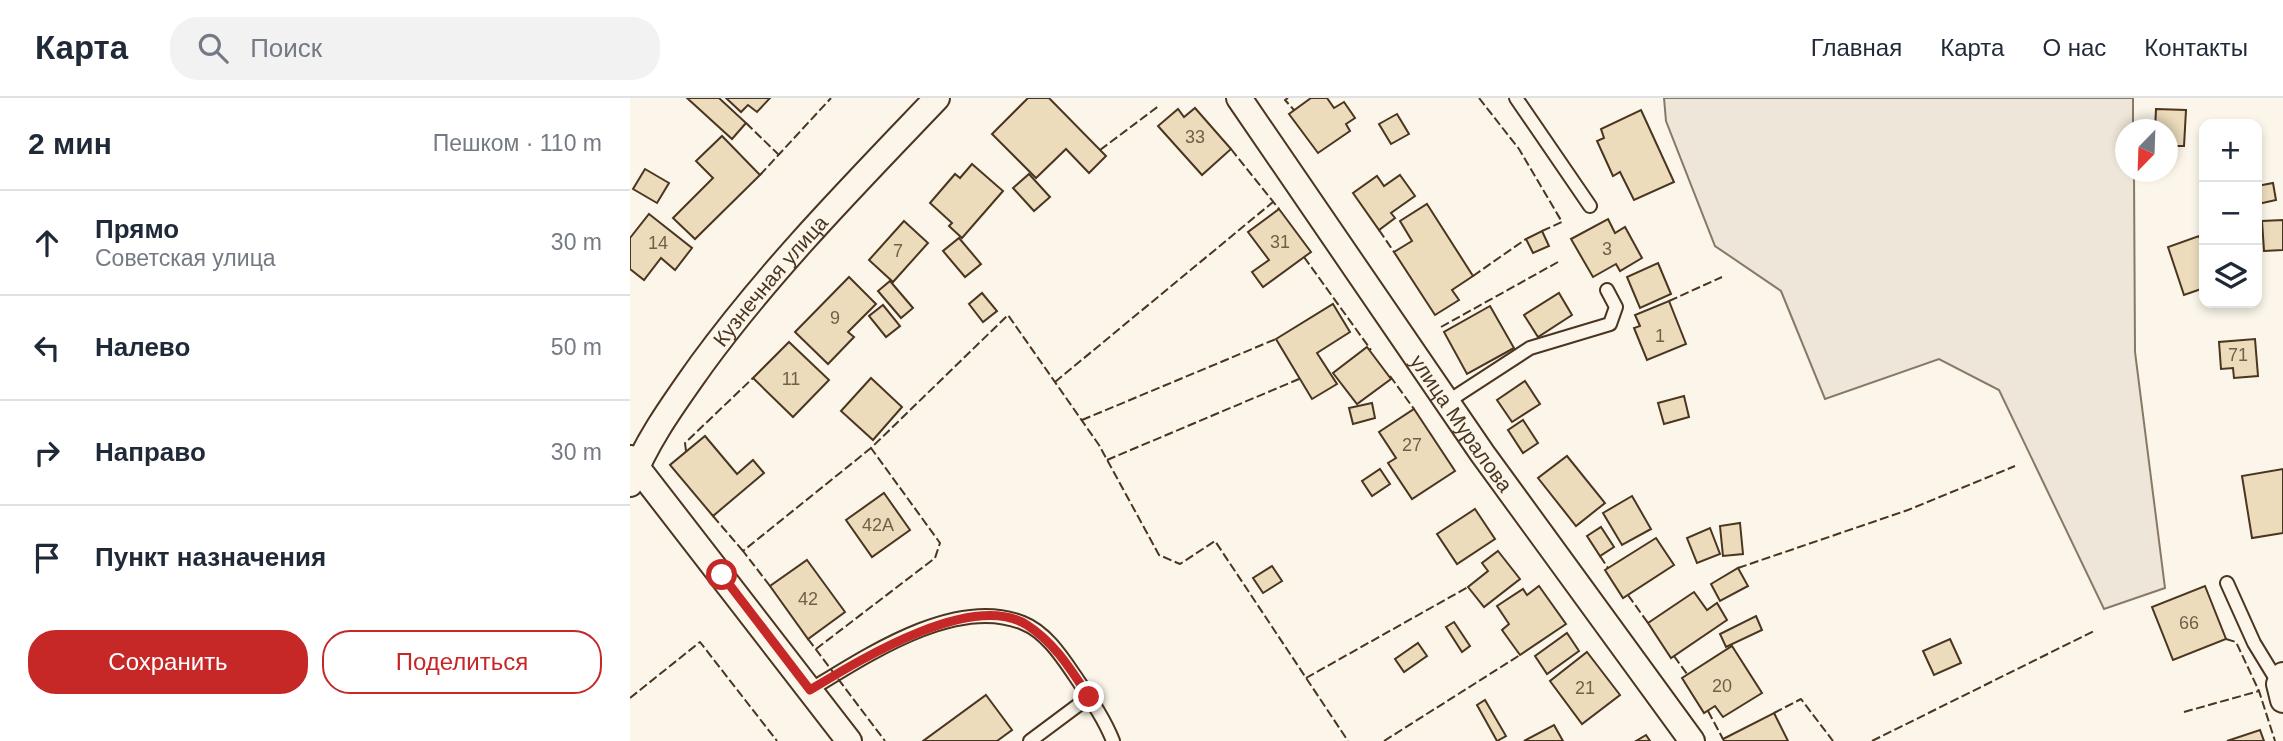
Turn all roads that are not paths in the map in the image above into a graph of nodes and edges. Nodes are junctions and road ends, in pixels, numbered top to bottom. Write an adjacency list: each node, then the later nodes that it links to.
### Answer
1 (937, 98): 7 (street, Кузнечная улица)
2 (1239, 98): 6 (street, улица Муралова)
3 (1516, 98): 4 (lane)
4 (1590, 206)
5 (1607, 290): 6 (lane)
6 (1447, 402): 15 (street, улица Муралова)
7 (632, 469): 10 (street)
8 (2227, 583): 9 (lane)
9 (2282, 686)
10 (810, 690): 11 (lane); 12 (street)
11 (1089, 697): 13 (lane); 14 (lane)
12 (849, 741)
13 (1030, 741)
14 (1113, 741)
15 (1692, 741)

